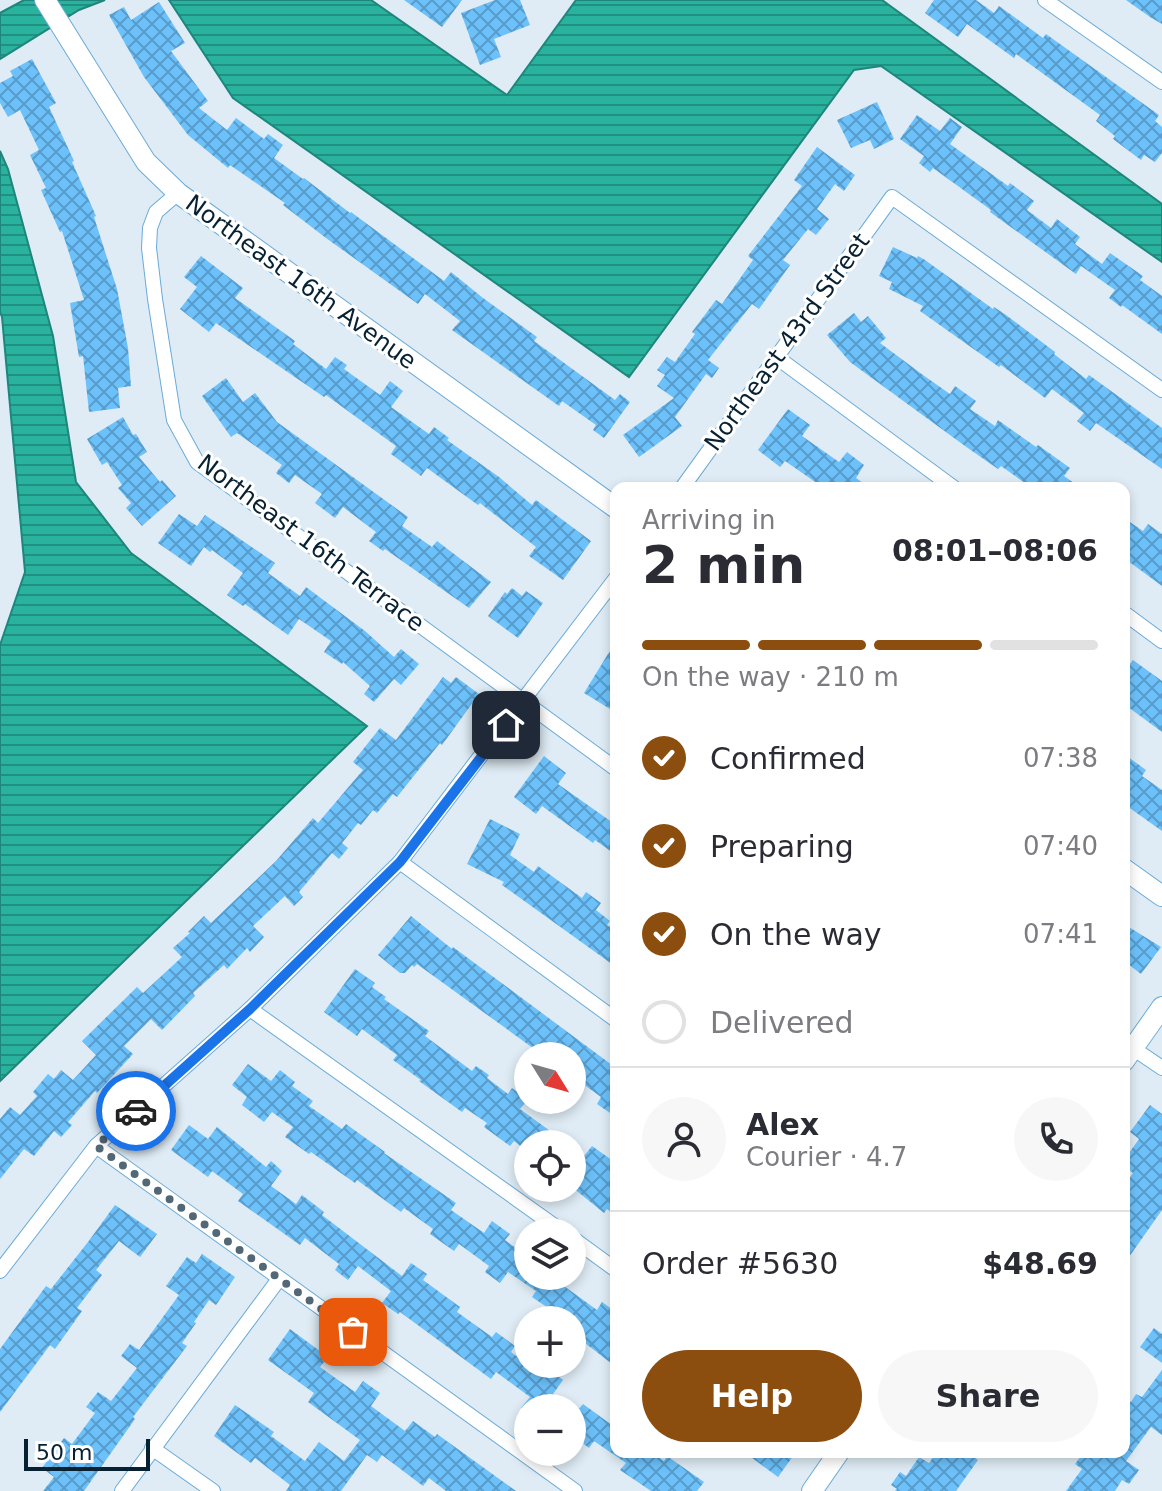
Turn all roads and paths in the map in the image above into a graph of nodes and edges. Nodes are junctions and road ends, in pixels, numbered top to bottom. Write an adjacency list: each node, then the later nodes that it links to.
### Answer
1 (45, 0): 4 (street, Northeast 16th Avenue)
2 (1045, 0): 3 (street)
3 (1162, 82)
4 (178, 193): 9 (street, Northeast 16th Avenue); 13 (street, Northeast 16th Terrace)
5 (775, 356): 6 (street, Northeast 43rd Street); 7 (street, Northeast 43rd Street); 8 (street)
6 (1162, 390)
7 (686, 482)
8 (946, 482)
9 (610, 504)
10 (610, 586): 13 (street)
11 (1130, 617): 12 (street)
12 (1162, 641)
13 (524, 702): 14 (street, Northeast 16th Terrace); 15 (street)
14 (610, 765)
15 (400, 862): 19 (street); 20 (street)
16 (1130, 873): 17 (street)
17 (1162, 896)
18 (1162, 1007): 21 (street)
19 (250, 1009): 24 (street); 25 (street)
20 (610, 1016)
21 (1130, 1054)
22 (1130, 1055): 23 (street)
23 (1162, 1068)
24 (96, 1146): 28 (street); 29 (street)
25 (543, 1218)
26 (586, 1248): 27 (street)
27 (610, 1266)
28 (0, 1271)
29 (279, 1279): 30 (street); 34 (street)
30 (152, 1448): 32 (street); 33 (street)
31 (835, 1458): 35 (street)
32 (122, 1491)
33 (213, 1491)
34 (575, 1491)
35 (812, 1491)

